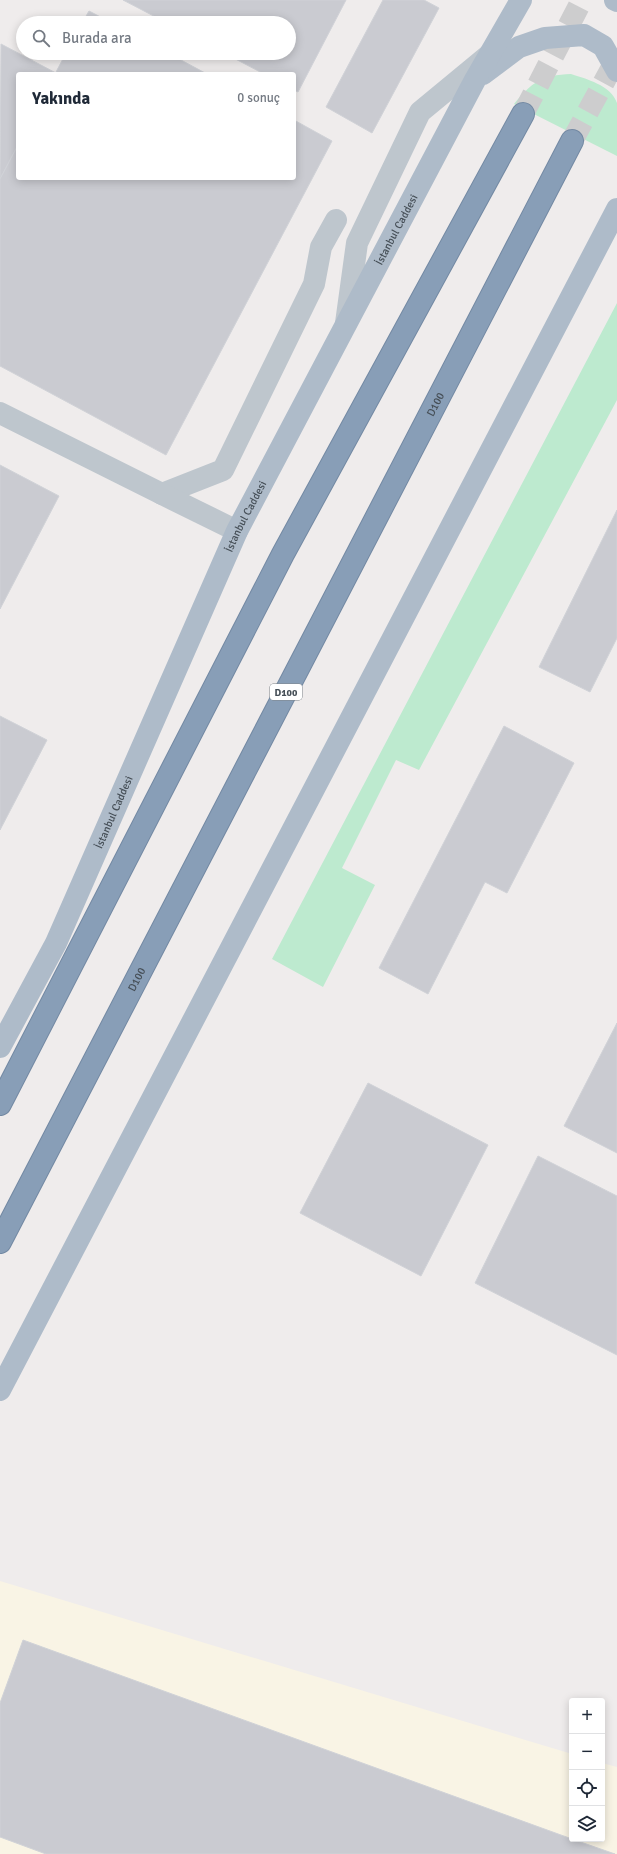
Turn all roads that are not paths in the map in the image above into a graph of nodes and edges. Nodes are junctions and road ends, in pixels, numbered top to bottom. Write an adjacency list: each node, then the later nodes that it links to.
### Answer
1 (521, 0): 2 (main road, İstanbul Caddesi)
2 (491, 53): 4 (main road, İstanbul Caddesi); 9 (lane)
3 (617, 71): 4 (main road)
4 (475, 80): 9 (main road, İstanbul Caddesi)
5 (523, 114): 14 (highway)
6 (572, 141): 15 (highway, D100 / D100)
7 (617, 208): 16 (main road)
8 (336, 220): 11 (lane)
9 (346, 324): 12 (main road, İstanbul Caddesi)
10 (0, 413): 11 (lane)
11 (162, 494): 12 (lane)
12 (237, 531): 13 (main road, İstanbul Caddesi)
13 (0, 1048)
14 (0, 1104)
15 (0, 1242)
16 (0, 1390)

